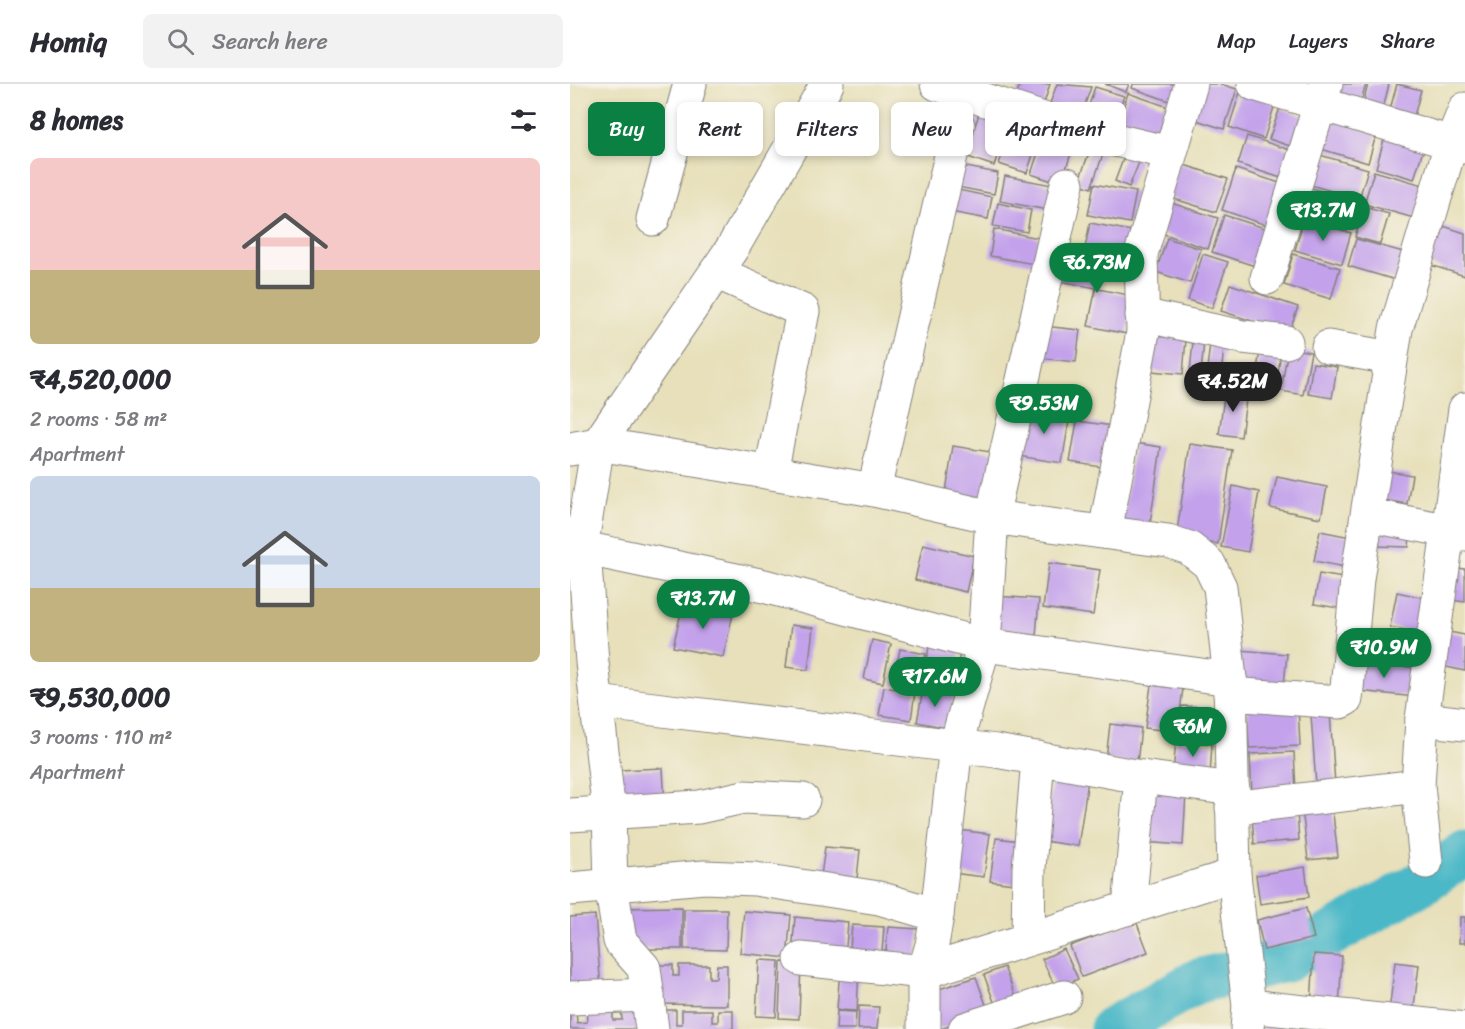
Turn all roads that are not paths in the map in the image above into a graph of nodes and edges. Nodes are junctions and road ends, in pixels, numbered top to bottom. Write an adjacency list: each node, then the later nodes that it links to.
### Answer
1 (690, 84): 12 (street)
2 (827, 84): 13 (street)
3 (937, 84): 9 (street)
4 (1191, 84): 9 (street)
5 (1254, 84): 6 (street)
6 (1324, 93): 8 (street); 14 (street)
7 (1465, 109): 8 (street)
8 (1458, 146): 18 (street)
9 (1170, 153): 15 (street)
10 (951, 156): 22 (street)
11 (1067, 184): 24 (street)
12 (652, 219)
13 (716, 272): 20 (street); 21 (street)
14 (1267, 278)
15 (1142, 315): 16 (street); 26 (street)
16 (1286, 342)
17 (1329, 347): 18 (street)
18 (1391, 358): 23 (street)
19 (1465, 409): 27 (street)
20 (584, 447): 21 (street); 25 (street)
21 (771, 472): 22 (street)
22 (874, 490): 24 (street)
23 (1368, 515): 27 (street); 29 (street)
24 (992, 517): 26 (street); 28 (street)
25 (580, 531): 28 (street); 30 (street)
26 (1105, 532): 29 (street)
27 (1457, 533): 31 (street)
28 (984, 645): 29 (street); 33 (street)
29 (1230, 687): 37 (street)
30 (597, 702): 33 (street); 39 (street)
31 (1422, 719): 32 (street); 36 (street)
32 (1465, 724)
33 (956, 745): 34 (street); 46 (street)
34 (1038, 758): 35 (street); 47 (street)
35 (1141, 777): 37 (street); 45 (street)
36 (1418, 786): 37 (street); 41 (street)
37 (1232, 799): 42 (street)
38 (803, 800): 39 (street)
39 (609, 813): 40 (street); 43 (street)
40 (570, 815)
41 (1426, 862)
42 (1234, 875): 45 (street); 53 (street)
43 (610, 885): 44 (street); 46 (street); 50 (street)
44 (570, 890)
45 (1129, 908): 47 (street)
46 (937, 915): 49 (street)
47 (1028, 939): 49 (street)
48 (801, 959): 49 (street)
49 (924, 972): 55 (street)
50 (648, 995): 52 (street); 54 (street)
51 (1064, 997): 56 (street)
52 (570, 998)
53 (1248, 1018): 57 (street)
54 (652, 1029)
55 (924, 1029)
56 (965, 1029)
57 (1465, 1029)

